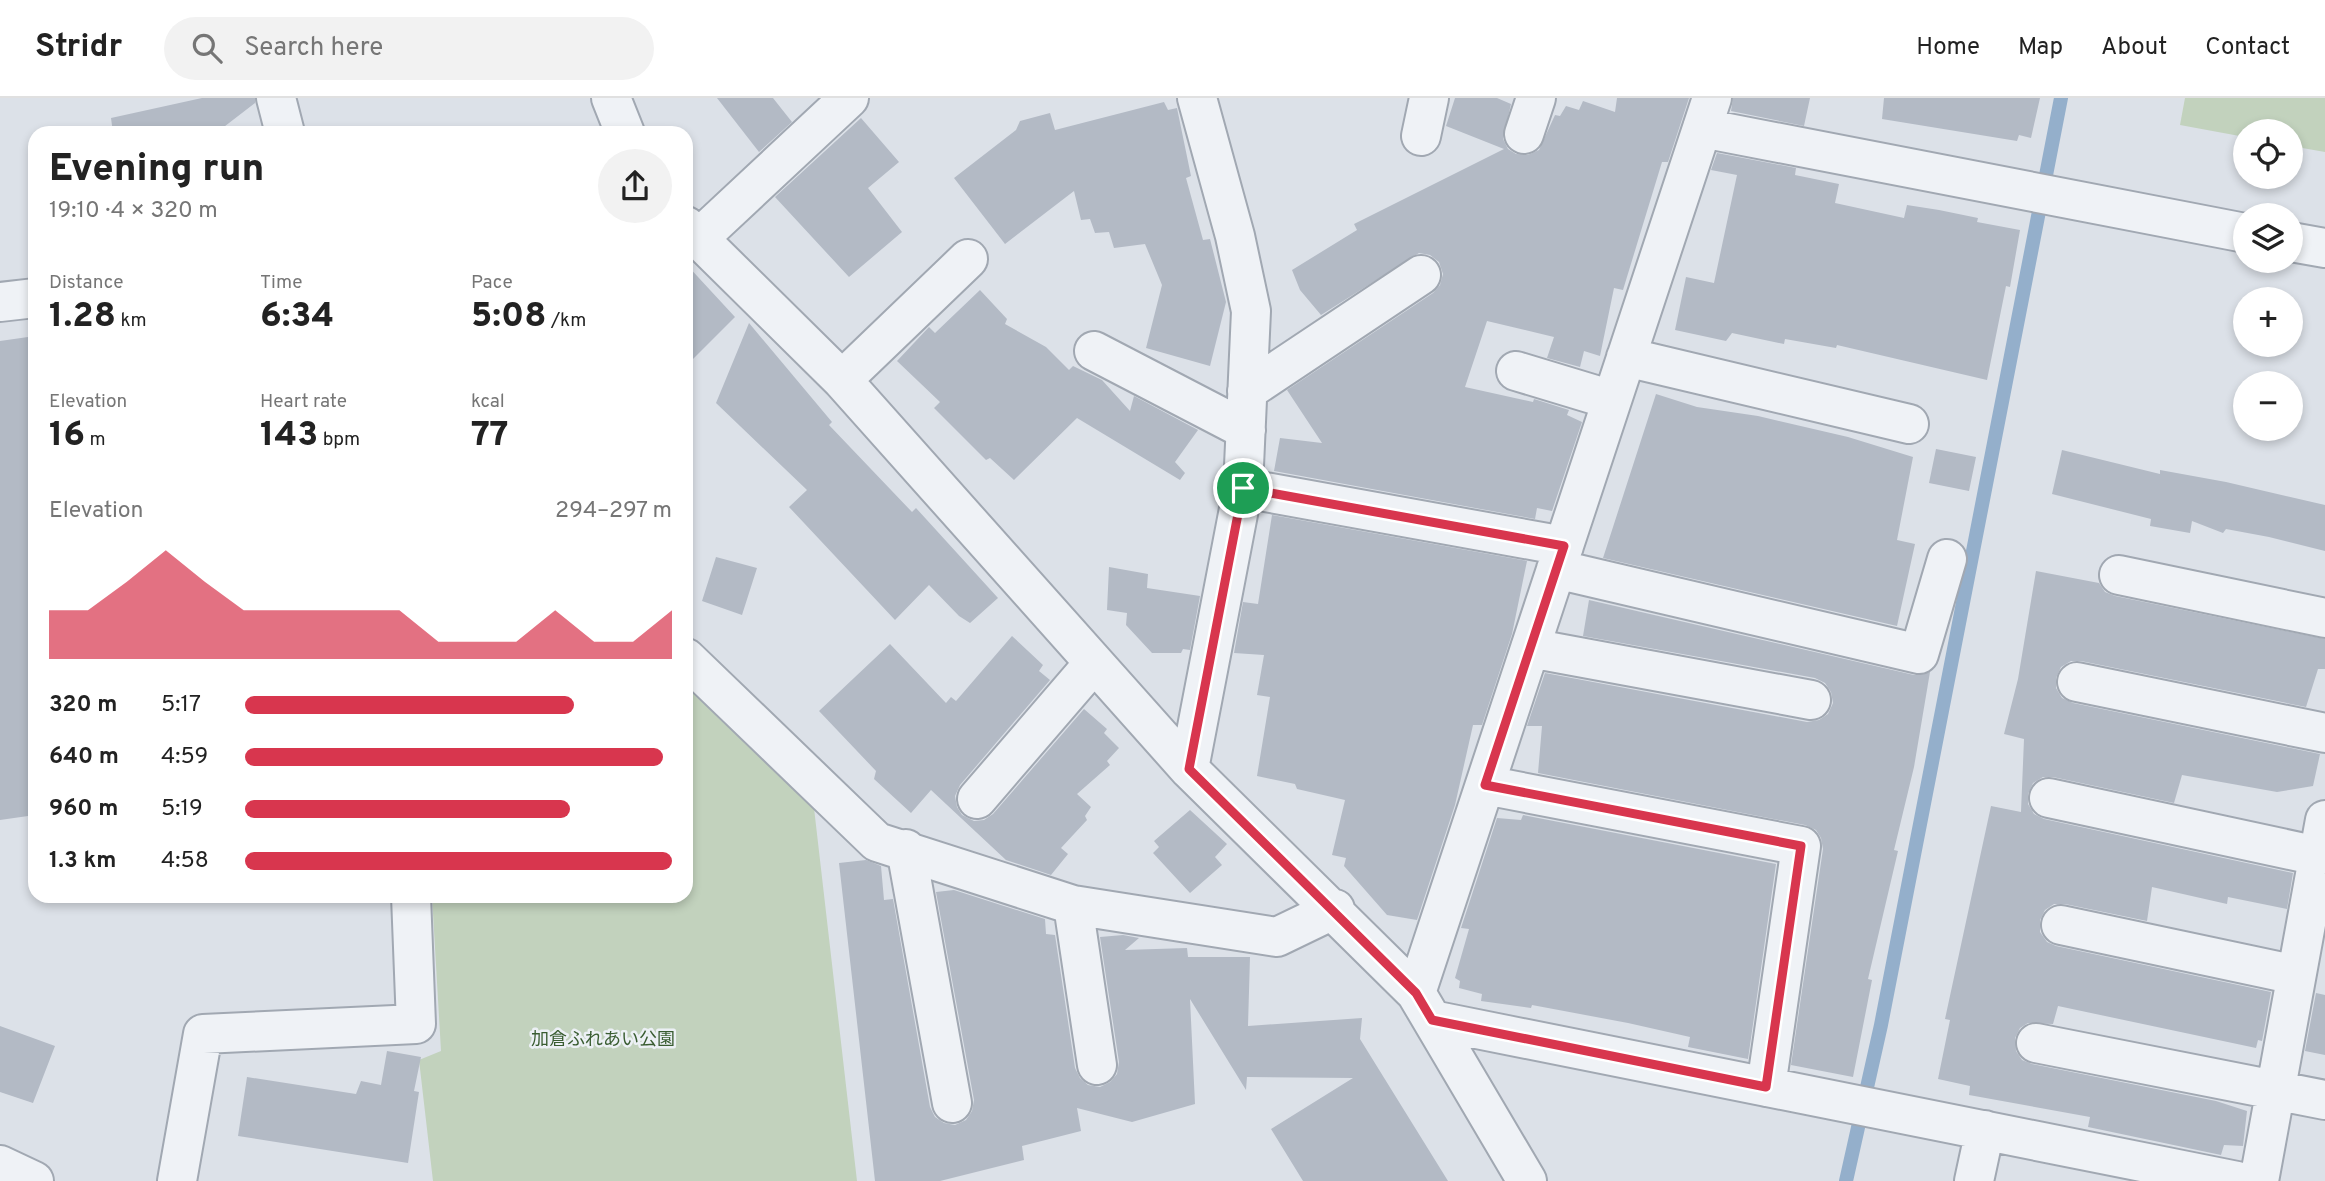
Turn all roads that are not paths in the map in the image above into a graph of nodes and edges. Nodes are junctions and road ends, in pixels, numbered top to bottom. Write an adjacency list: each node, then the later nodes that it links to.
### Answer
1 (276, 98): 8 (street)
2 (611, 98): 9 (street)
3 (849, 98): 12 (street)
4 (1197, 98): 25 (street)
5 (1429, 98): 11 (street)
6 (1536, 98): 10 (street)
7 (1707, 113): 13 (street); 22 (street)
8 (283, 126)
9 (622, 126)
10 (1524, 134)
11 (1421, 136)
12 (693, 231)
13 (2233, 231)
14 (693, 235): 24 (street)
15 (2303, 244): 16 (street)
16 (2325, 248)
17 (968, 258): 24 (street)
18 (1421, 275): 25 (street)
19 (28, 299): 20 (street)
20 (0, 302)
21 (1094, 351): 28 (street)
22 (1626, 357): 26 (street); 27 (street)
23 (1516, 371): 26 (street)
24 (842, 380): 35 (street)
25 (1247, 391): 28 (street)
26 (1612, 400): 30 (street)
27 (1909, 424)
28 (1246, 430): 29 (street)
29 (1243, 488): 30 (street); 40 (street)
30 (1560, 558): 31 (street); 34 (street)
31 (1947, 559)
32 (2119, 575): 33 (street)
33 (2325, 618)
34 (1530, 648): 38 (street); 41 (street)
35 (1094, 663): 40 (street); 43 (street)
36 (693, 665): 45 (street)
37 (2077, 682): 39 (street)
38 (1811, 700)
39 (2325, 733)
40 (1189, 769): 48 (street)
41 (1485, 785): 52 (street); 55 (street)
42 (2049, 798): 44 (street)
43 (976, 799)
44 (2322, 838): 50 (street)
45 (906, 849): 47 (street); 58 (street)
46 (411, 903): 62 (street)
47 (1073, 905): 48 (street); 54 (street)
48 (1335, 909): 52 (street)
49 (2061, 925): 51 (street)
50 (2315, 928): 51 (street)
51 (2297, 975): 56 (street)
52 (1424, 1006): 55 (street); 63 (street)
53 (2036, 1043): 56 (street)
54 (1097, 1065)
55 (1766, 1087): 59 (street)
56 (2276, 1090): 57 (street); 66 (street)
57 (2325, 1100)
58 (952, 1103)
59 (1985, 1130): 64 (street); 65 (street)
60 (0, 1165): 61 (street)
61 (34, 1181)
62 (177, 1181)
63 (1527, 1181)
64 (1974, 1181)
65 (2237, 1181)
66 (2259, 1181)

